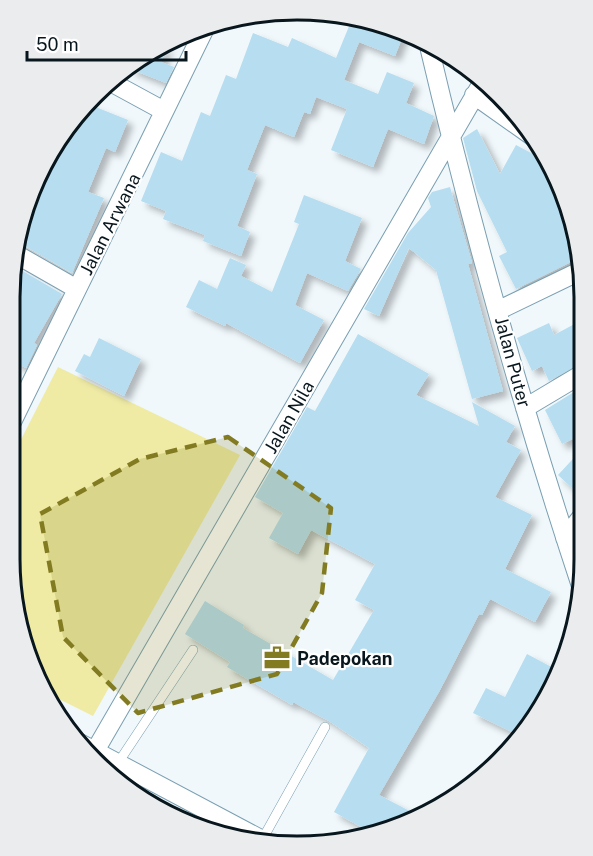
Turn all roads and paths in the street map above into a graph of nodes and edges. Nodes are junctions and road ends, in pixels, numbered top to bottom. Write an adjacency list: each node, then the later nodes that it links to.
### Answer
1 (201, 37): 6 (street, Jalan Arwana)
2 (431, 55): 7 (street, Jalan Puter)
3 (117, 86): 6 (street)
4 (478, 89): 5 (street); 7 (street, Jalan Nila)
5 (493, 102)
6 (164, 111): 10 (street, Jalan Arwana)
7 (452, 136): 11 (street, Jalan Puter); 20 (street, Jalan Nila)
8 (22, 258): 10 (street)
9 (573, 275): 11 (street)
10 (77, 289): 13 (street, Jalan Arwana)
11 (499, 310): 14 (street, Jalan Puter)
12 (574, 379): 14 (street)
13 (20, 406)
14 (525, 408): 16 (street, Jalan Puter)
15 (574, 526): 16 (street)
16 (565, 538): 17 (street, Jalan Puter)
17 (574, 564)
18 (194, 650): 22 (lane)
19 (325, 727): 25 (lane)
20 (96, 750)
21 (99, 753): 22 (street)
22 (118, 763): 23 (street)
23 (136, 783): 24 (street)
24 (242, 831)
25 (270, 835)

